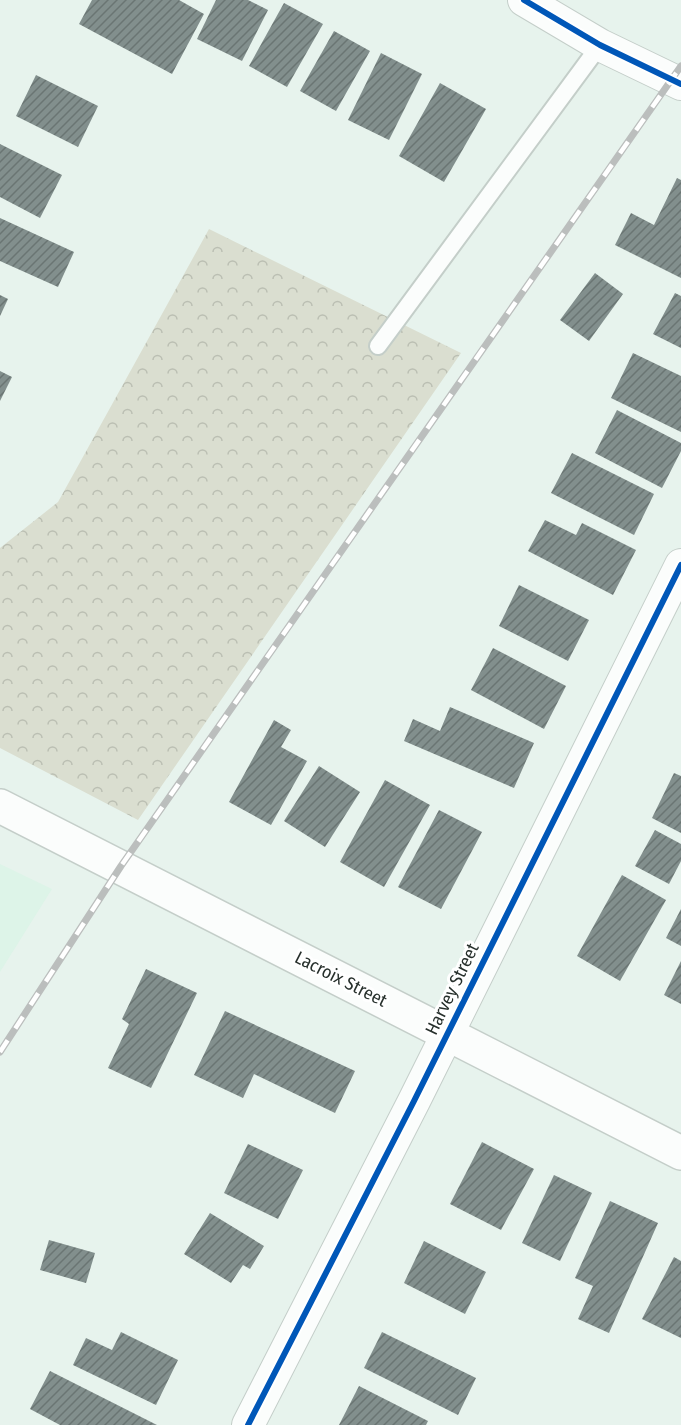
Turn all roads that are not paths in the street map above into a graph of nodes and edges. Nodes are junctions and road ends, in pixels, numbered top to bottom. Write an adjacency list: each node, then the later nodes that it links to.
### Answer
1 (524, 0): 2 (street)
2 (600, 45): 3 (street); 4 (lane)
3 (681, 84)
4 (378, 346)
5 (681, 565): 7 (street, Harvey Street)
6 (0, 806): 7 (main road, Lacroix Street)
7 (447, 1033): 8 (main road, Lacroix Street); 9 (street, Harvey Street)
8 (681, 1153)
9 (248, 1425)

